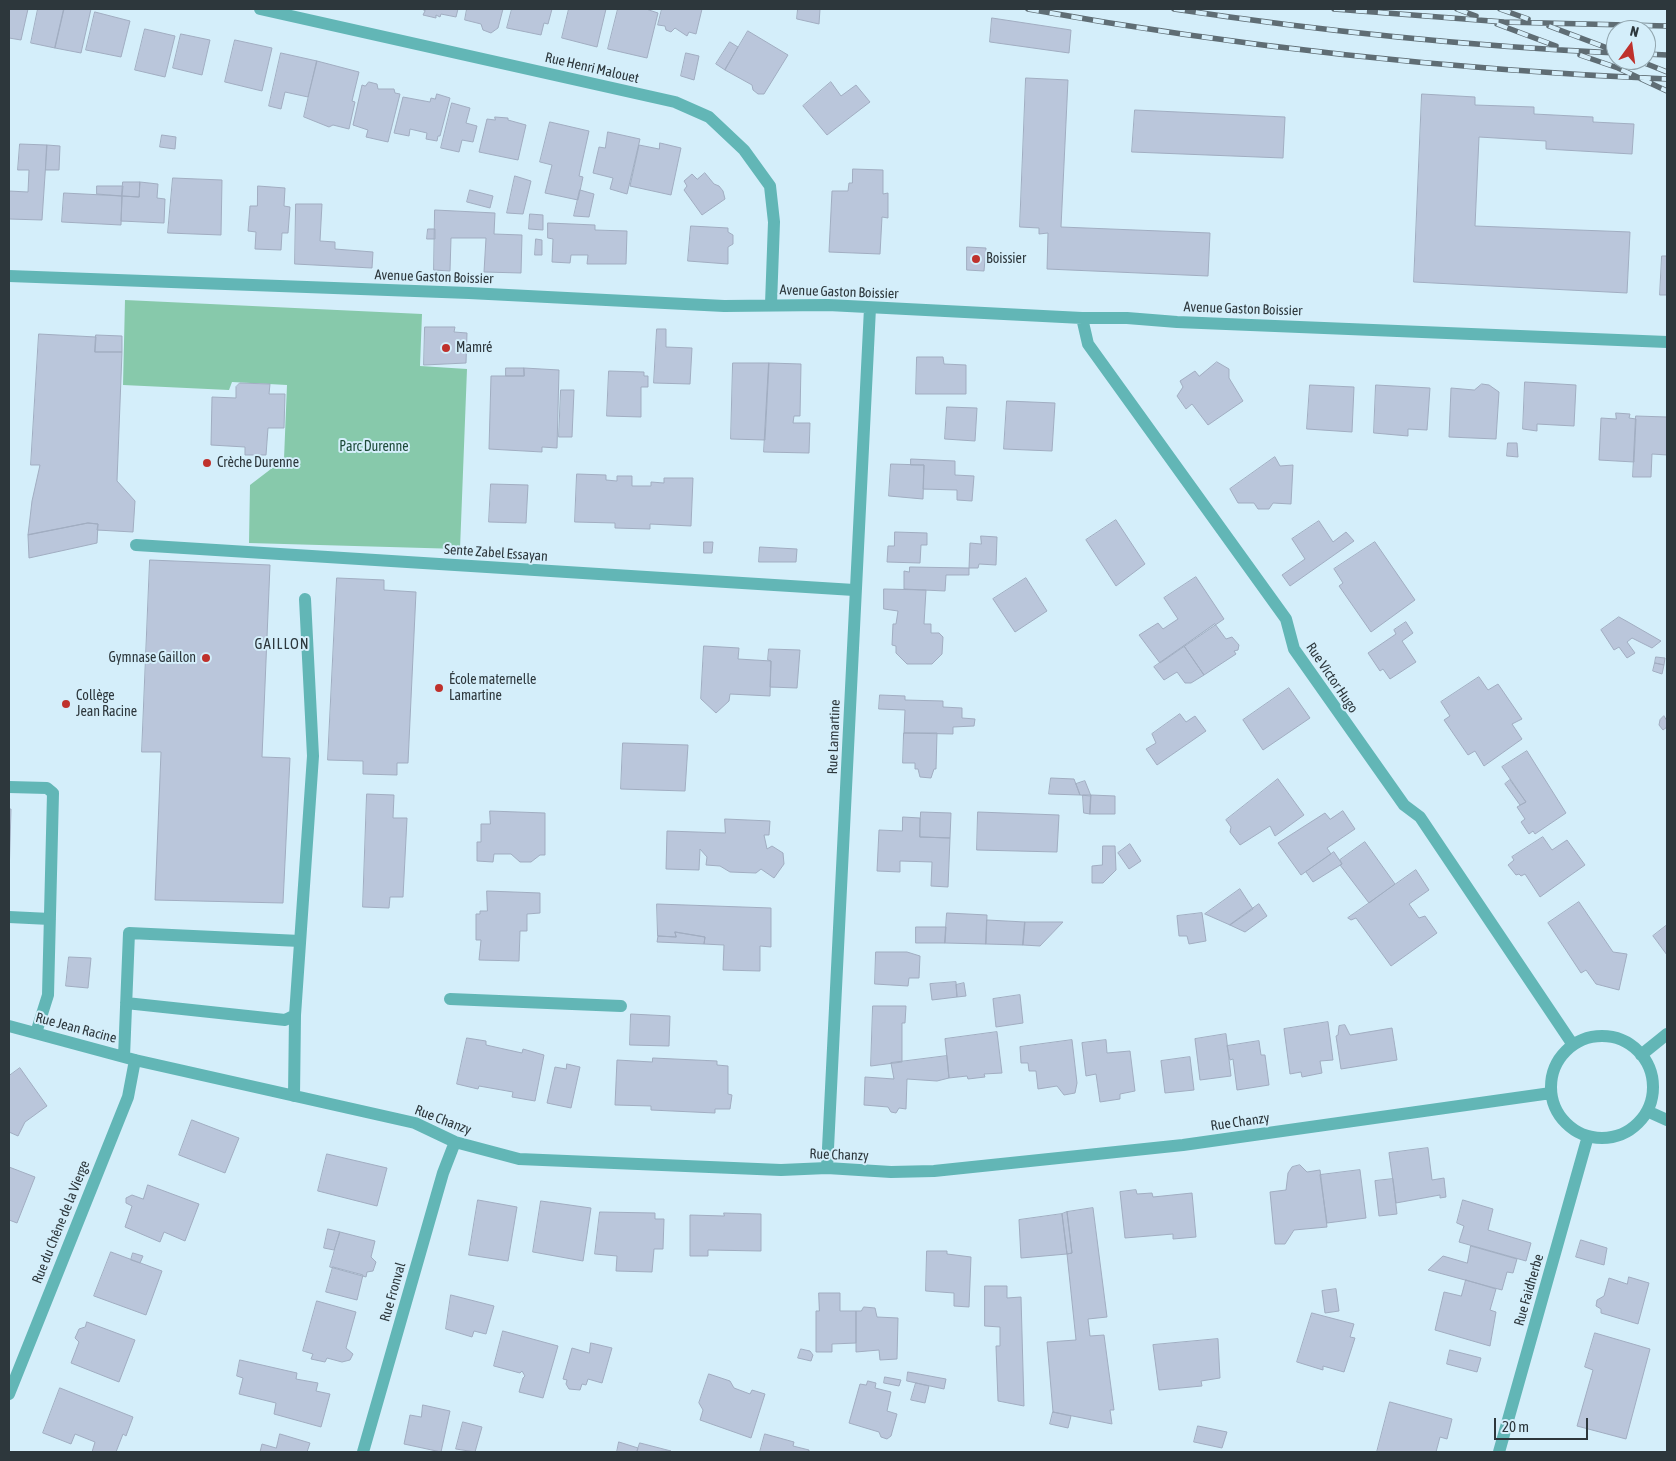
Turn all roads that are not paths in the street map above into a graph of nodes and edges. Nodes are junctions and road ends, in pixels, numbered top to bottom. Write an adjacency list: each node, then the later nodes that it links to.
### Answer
1 (260, 9): 3 (street, Rue Henri Malouet)
2 (11, 278): 3 (street, Avenue Gaston Boissier)
3 (771, 304): 4 (street, Avenue Gaston Boissier)
4 (870, 308): 5 (street, Avenue Gaston Boissier); 8 (street, Rue Lamartine)
5 (1082, 318): 6 (street, Avenue Gaston Boissier); 21 (street, Rue Victor Hugo)
6 (1667, 342)
7 (136, 546): 8 (street, Sente Zabel Essayan)
8 (854, 590): 30 (street, Rue Lamartine)
9 (305, 599): 13 (street)
10 (9, 787): 12 (street)
11 (9, 917): 12 (street)
12 (50, 919): 19 (street)
13 (300, 942): 15 (street, Rue du Chêne de la Vierge); 17 (street)
14 (450, 999): 16 (street)
15 (126, 1003): 17 (street); 23 (street, Rue du Chêne de la Vierge)
16 (621, 1006)
17 (295, 1015): 25 (street)
18 (9, 1026): 19 (street, Rue Jean Racine)
19 (36, 1033): 23 (street, Rue Jean Racine)
20 (1667, 1034): 22 (street)
21 (1573, 1045): 22 (street); 24 (street)
22 (1641, 1055): 26 (street)
23 (130, 1058): 25 (street, Rue Chanzy); 31 (street, Rue du Chêne de la Vierge)
24 (1551, 1093): 28 (street); 30 (street, Rue Chanzy)
25 (294, 1096): 29 (street, Rue Chanzy)
26 (1647, 1111): 27 (street); 28 (street)
27 (1667, 1120)
28 (1588, 1136): 33 (street, Rue Faidherbe)
29 (454, 1142): 30 (street, Rue Chanzy); 32 (street, Rue Fronval)
30 (827, 1168)
31 (9, 1394)
32 (363, 1452)
33 (1498, 1452)

